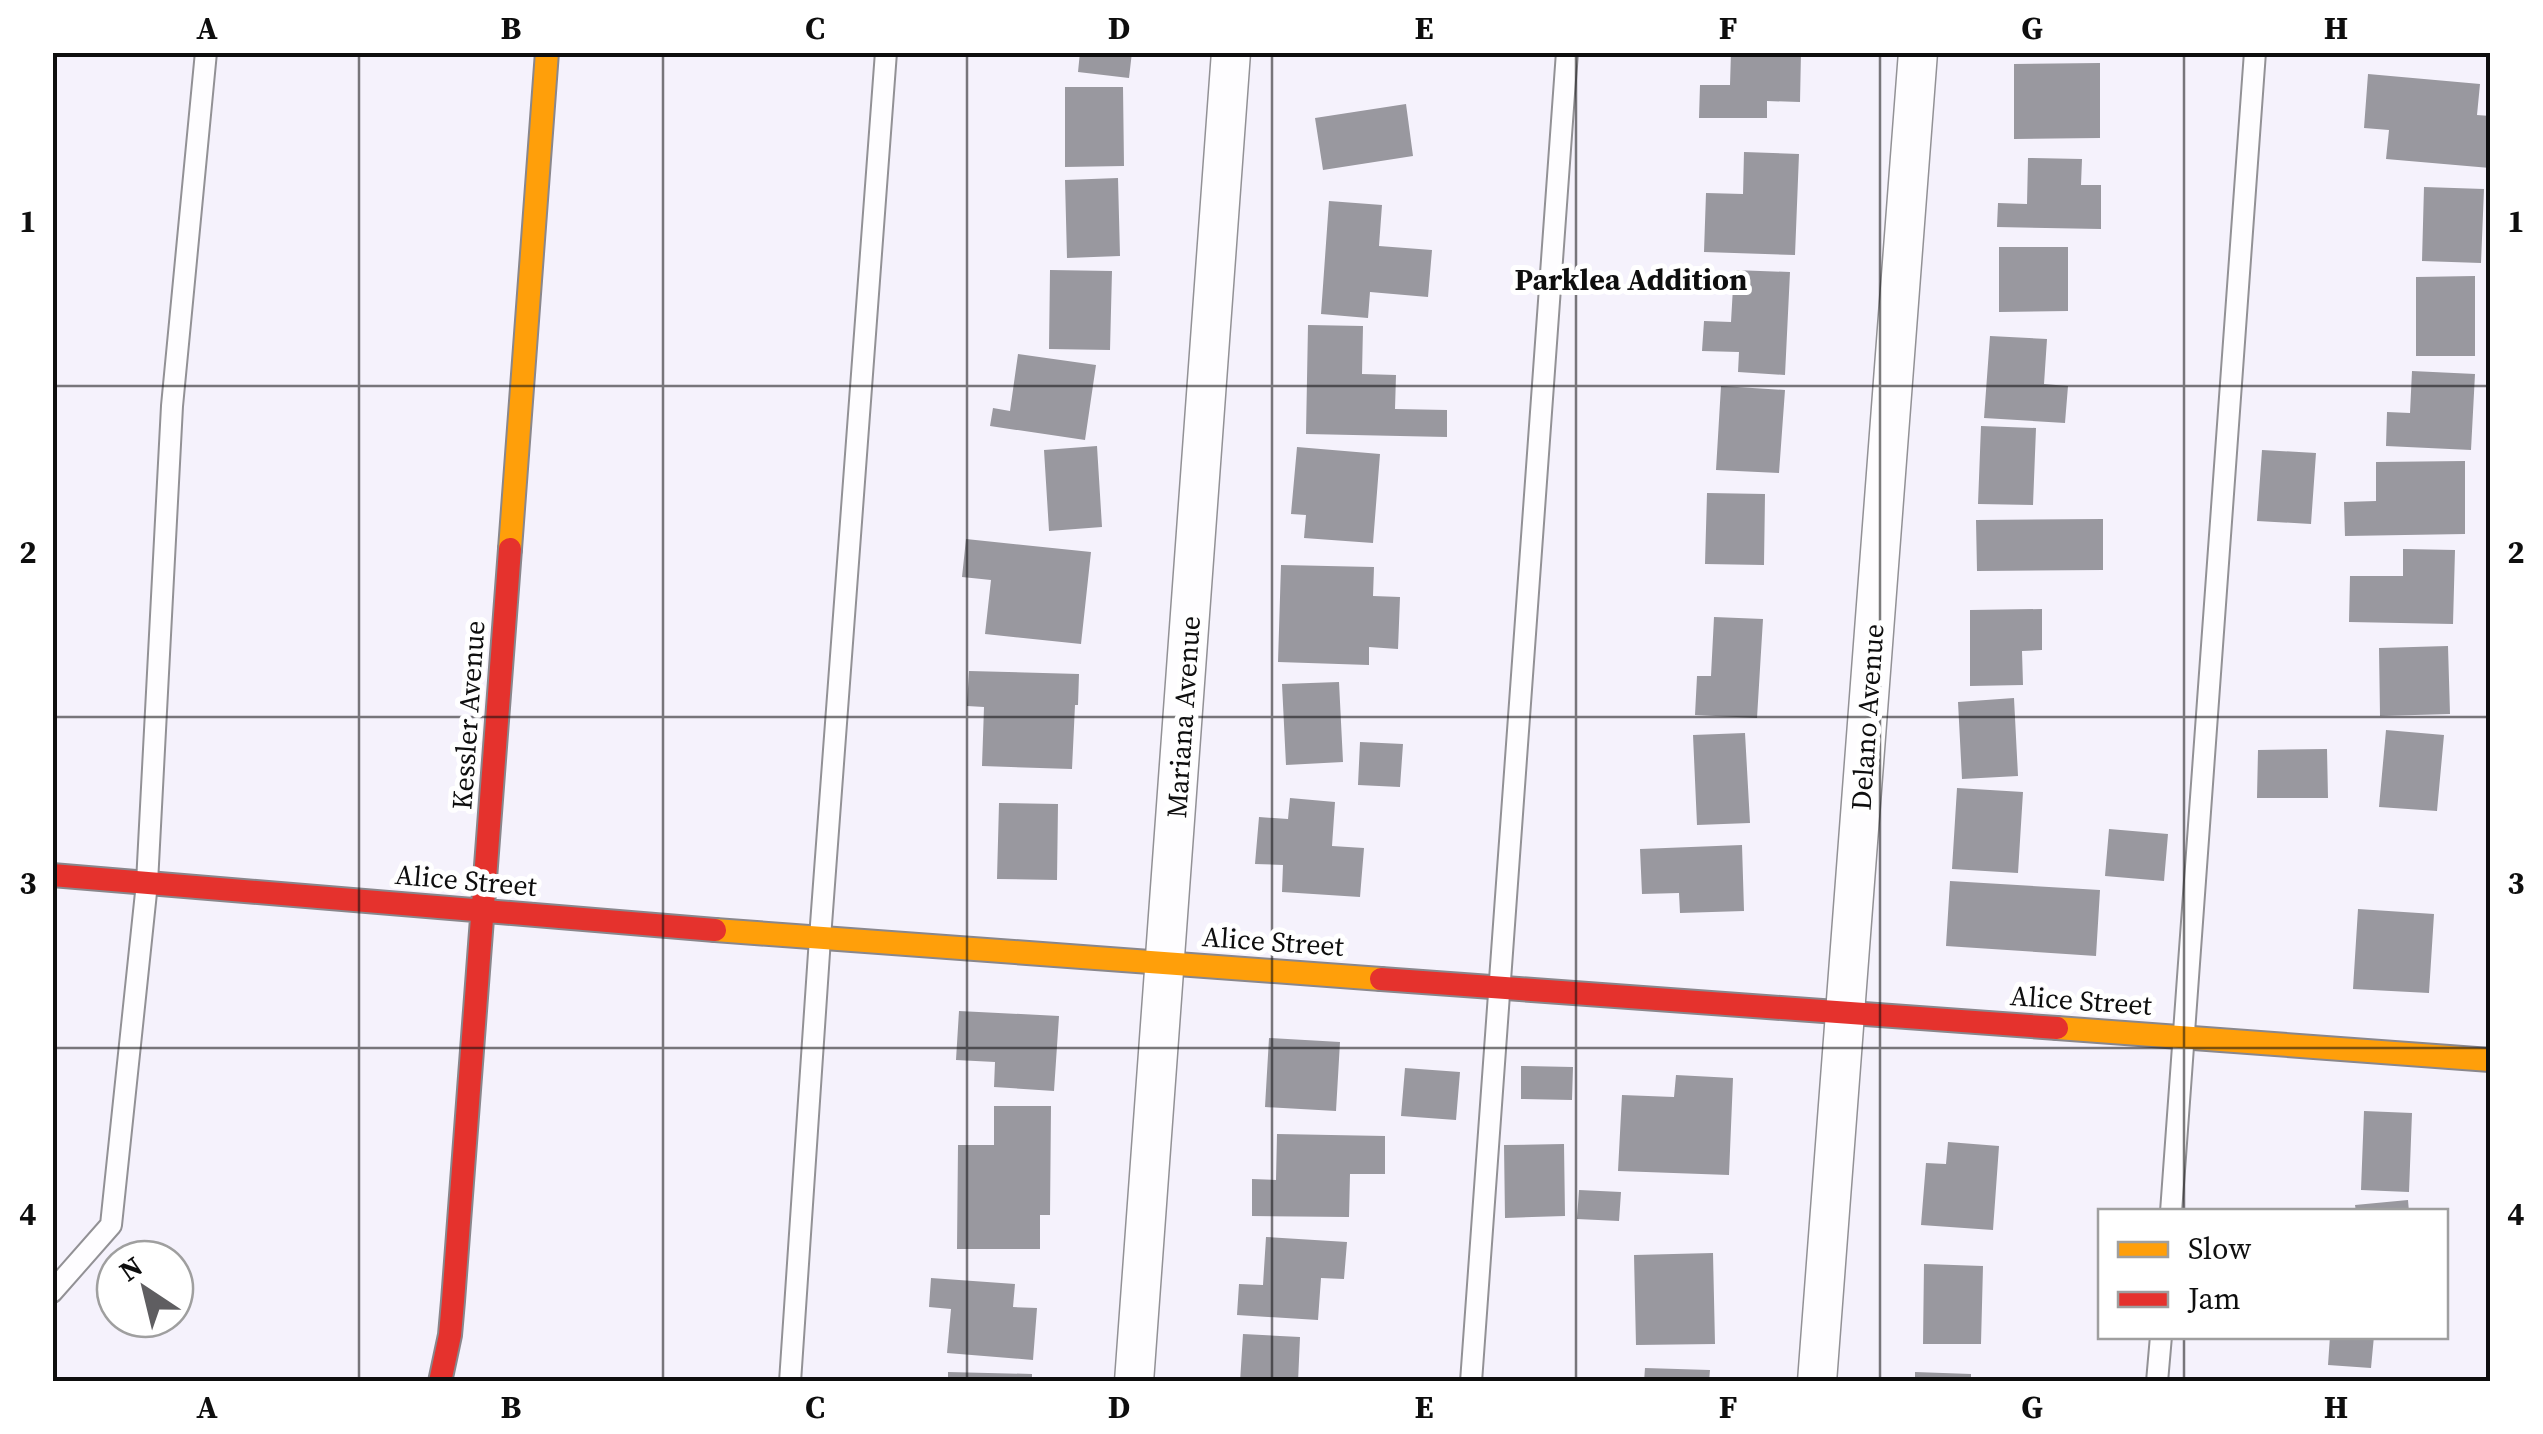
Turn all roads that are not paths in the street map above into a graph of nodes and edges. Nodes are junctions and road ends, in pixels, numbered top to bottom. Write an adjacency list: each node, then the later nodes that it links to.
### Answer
1 (206, 52): 9 (lane)
2 (547, 52): 10 (street, Kessler Avenue)
3 (886, 52): 11 (lane)
4 (1231, 52): 12 (street, Mariana Avenue)
5 (1567, 52): 13 (lane)
6 (1918, 52): 14 (street, Delano Avenue)
7 (2254, 52): 15 (lane)
8 (52, 875): 9 (street, Alice Street)
9 (147, 883): 10 (street, Alice Street); 18 (lane)
10 (484, 911): 11 (street, Alice Street); 20 (street, Kessler Avenue)
11 (820, 938): 12 (street, Alice Street); 21 (lane)
12 (1166, 964): 13 (street, Alice Street); 22 (street, Mariana Avenue)
13 (1498, 988): 14 (street, Alice Street); 23 (lane)
14 (1845, 1013): 15 (street, Alice Street); 24 (street, Delano Avenue)
15 (2185, 1038): 16 (street, Alice Street); 17 (lane)
16 (2490, 1060)
17 (2171, 1209)
18 (52, 1292)
19 (2161, 1339): 25 (lane)
20 (440, 1382)
21 (790, 1382)
22 (1134, 1382)
23 (1471, 1382)
24 (1817, 1382)
25 (2157, 1382)

